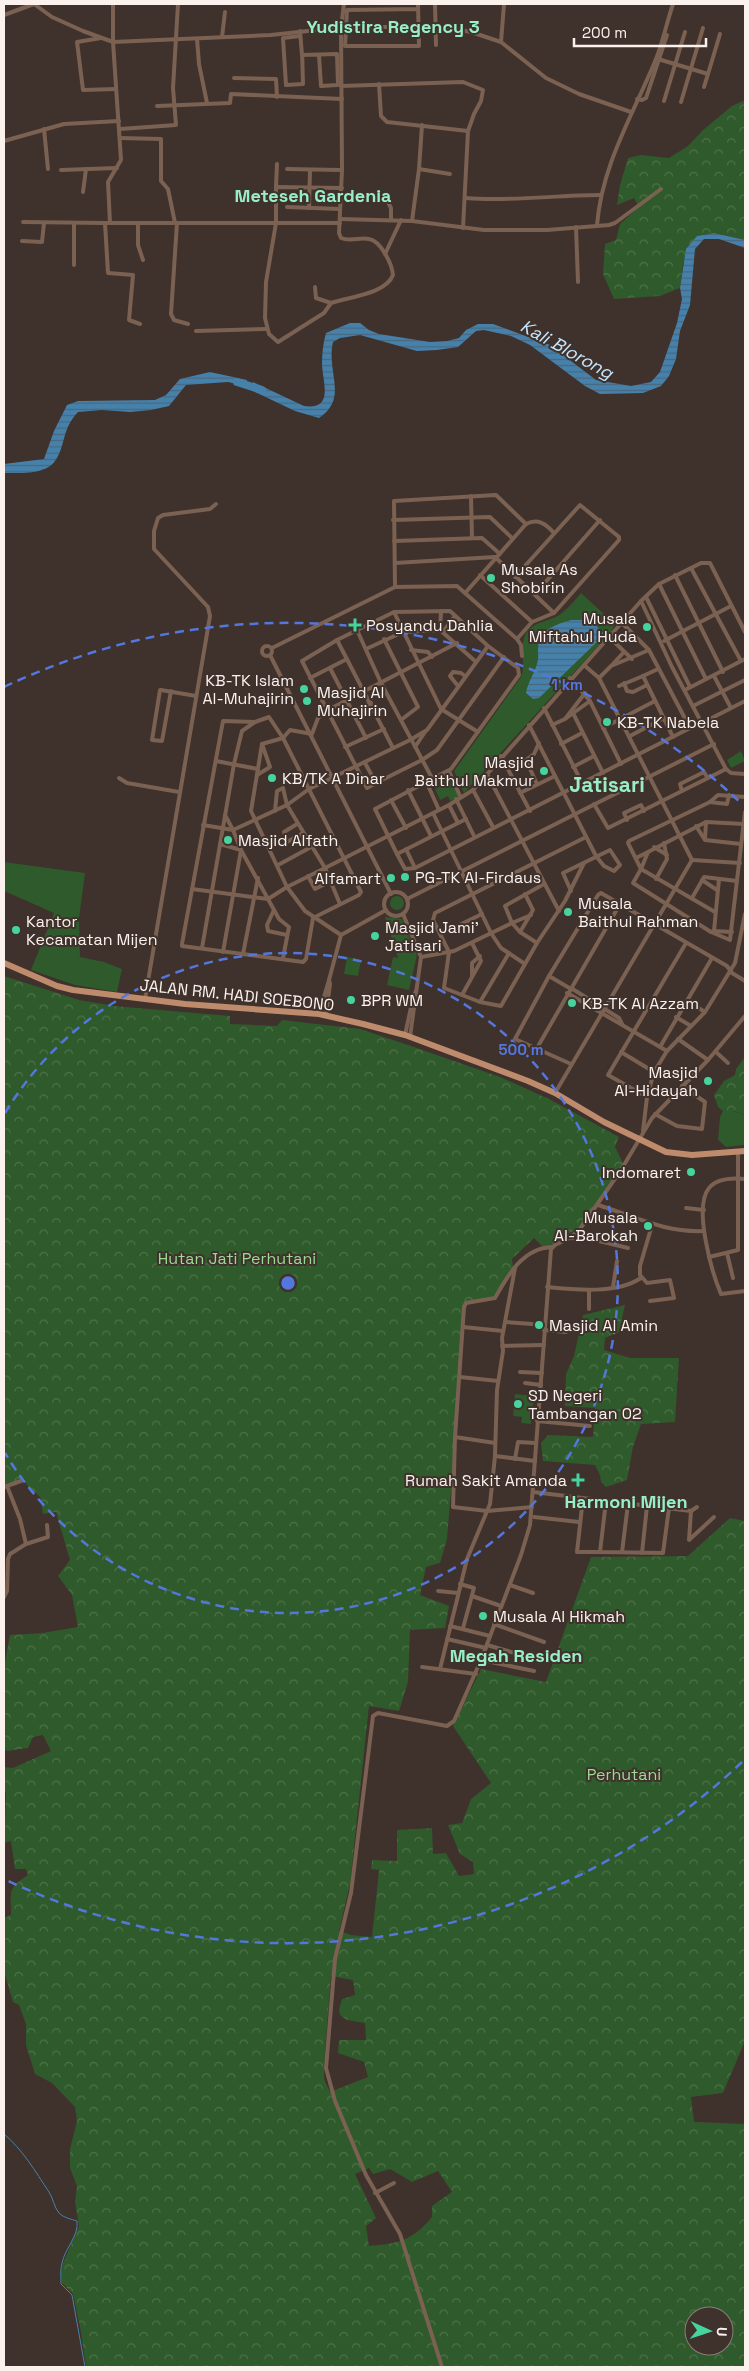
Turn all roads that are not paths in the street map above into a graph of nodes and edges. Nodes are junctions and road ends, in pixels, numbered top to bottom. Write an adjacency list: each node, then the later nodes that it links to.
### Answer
1 (34, 4): 11 (street); 21 (street)
2 (113, 4): 24 (street)
3 (178, 4): 23 (street)
4 (344, 4): 13 (street)
5 (418, 4): 9 (street)
6 (435, 4): 12 (street)
7 (504, 4): 25 (street)
8 (673, 4): 40 (street)
9 (418, 9): 13 (street); 14 (street)
10 (226, 12): 20 (street)
11 (4, 15)
12 (436, 27): 14 (street); 25 (street); 26 (street)
13 (344, 28): 14 (street); 14 (street); 17 (street); 35 (street)
14 (419, 28)
15 (703, 28): 31 (street)
16 (685, 32): 30 (street)
17 (300, 34): 20 (street); 28 (street); 28 (street)
18 (667, 34): 29 (street)
19 (720, 34): 32 (street)
20 (222, 37): 22 (street)
21 (102, 38): 24 (street); 37 (street)
22 (198, 38): 23 (street); 43 (street)
23 (176, 40): 24 (street); 45 (street)
24 (113, 42): 37 (street)
25 (501, 42): 46 (street)
26 (436, 45)
27 (319, 55): 27 (street); 28 (street)
28 (302, 56)
29 (658, 59): 30 (street); 40 (street)
30 (675, 64): 31 (street); 41 (street)
31 (692, 69): 32 (street); 42 (street)
32 (708, 74): 36 (street)
33 (234, 78): 38 (street)
34 (379, 84): 35 (street); 48 (street); 51 (street)
35 (341, 86): 39 (street)
36 (704, 87)
37 (116, 89): 47 (street)
38 (277, 97): 39 (street); 43 (street)
39 (342, 99): 62 (street)
40 (637, 99): 46 (street)
41 (664, 101)
42 (681, 102)
43 (207, 104): 45 (street)
44 (157, 106): 45 (street)
45 (174, 106): 50 (street)
46 (631, 112): 69 (street)
47 (119, 121): 49 (street); 50 (street)
48 (422, 125): 51 (street); 59 (street)
49 (44, 129): 53 (street); 56 (street)
50 (120, 129): 52 (street)
51 (468, 131): 70 (street)
52 (120, 138): 55 (street); 84 (street)
53 (4, 141)
54 (277, 164): 64 (street)
55 (117, 168): 57 (street); 82 (street)
56 (48, 169)
57 (86, 169): 60 (street); 68 (street)
58 (287, 169): 61 (street)
59 (419, 169): 63 (street); 78 (street)
60 (61, 170)
61 (310, 170): 62 (street); 65 (street)
62 (342, 170): 66 (street)
63 (450, 174)
64 (276, 187): 65 (street); 85 (street)
65 (310, 188): 66 (street); 73 (street)
66 (342, 188): 74 (street)
67 (661, 189): 87 (street)
68 (83, 192)
69 (600, 195): 70 (street); 87 (street)
70 (466, 198): 89 (street)
71 (388, 202): 75 (street)
72 (287, 207): 73 (street)
73 (310, 208): 74 (street)
74 (340, 209): 77 (street)
75 (391, 220): 76 (street); 77 (street)
76 (400, 220): 78 (street); 91 (street)
77 (340, 221): 85 (street); 91 (street)
78 (412, 221): 89 (street)
79 (24, 222): 80 (street)
80 (44, 223): 86 (street); 90 (street)
81 (105, 223): 82 (street); 86 (street); 97 (street)
82 (110, 223): 83 (street)
83 (138, 223): 84 (street); 92 (street)
84 (176, 223): 85 (street); 98 (street)
85 (276, 223): 99 (street)
86 (74, 224): 93 (street)
87 (597, 225): 88 (street)
88 (576, 227): 89 (street); 94 (street)
89 (463, 228)
90 (22, 241)
91 (385, 254): 96 (street)
92 (142, 260)
93 (74, 265)
94 (578, 282)
95 (315, 288): 96 (street)
96 (331, 303): 99 (street)
97 (140, 324)
98 (188, 324)
99 (267, 329): 100 (street)
100 (196, 331)
101 (471, 496): 103 (street); 104 (street); 106 (street)
102 (216, 504): 184 (street)
103 (472, 518): 104 (street); 108 (street); 109 (street)
104 (393, 520): 110 (street)
105 (600, 520): 107 (street); 121 (street); 127 (street)
106 (526, 524): 107 (street); 109 (street)
107 (554, 534): 117 (street)
108 (472, 538): 110 (street); 111 (street)
109 (512, 538): 111 (street)
110 (394, 541): 113 (street)
111 (500, 554): 112 (street)
112 (495, 558): 113 (street); 115 (street); 117 (street)
113 (395, 563): 119 (street)
114 (691, 568): 116 (street); 124 (street); 129 (street)
115 (480, 575): 120 (street); 130 (street)
116 (675, 576): 118 (street); 132 (street)
117 (515, 577): 121 (street)
118 (659, 584): 122 (street); 136 (street)
119 (394, 587): 120 (street); 145 (street)
120 (466, 592): 139 (street)
121 (535, 594): 127 (street)
122 (646, 597): 123 (street); 142 (street)
123 (641, 600): 131 (street); 142 (street)
124 (731, 606): 129 (street); 137 (street)
125 (441, 610): 126 (street); 128 (street); 134 (street)
126 (394, 612): 133 (street); 135 (street)
127 (554, 612): 130 (street)
128 (455, 616): 134 (street); 144 (street)
129 (715, 616): 132 (street); 156 (street)
130 (532, 622): 139 (street)
131 (622, 623): 138 (street); 148 (street)
132 (698, 623): 136 (street); 163 (street)
133 (357, 630): 141 (street); 146 (street)
134 (441, 631): 135 (street); 143 (street)
135 (403, 632): 140 (street); 147 (street)
136 (682, 632): 142 (street); 171 (street)
137 (745, 632)
138 (609, 637): 149 (street); 159 (street)
139 (517, 638): 151 (street)
140 (384, 639): 146 (street); 164 (street)
141 (337, 640): 154 (street); 168 (street)
142 (663, 642): 178 (street); 179 (street)
143 (457, 643): 152 (street); 157 (street)
144 (488, 646): 153 (street); 157 (street)
145 (272, 648): 150 (street); 150 (street)
146 (366, 648): 173 (street)
147 (412, 650): 152 (street); 158 (street)
148 (649, 650): 155 (street); 162 (street)
149 (624, 652): 155 (street); 160 (street)
150 (270, 654): 214 (street)
151 (522, 656)
152 (432, 657): 158 (street)
153 (504, 657): 199 (street); 212 (street)
154 (347, 659): 161 (street); 181 (street)
155 (632, 659): 160 (street)
156 (743, 660): 163 (street)
157 (476, 661): 165 (street)
158 (419, 664): 164 (street); 193 (street)
159 (584, 665): 169 (street); 170 (street)
160 (611, 666): 170 (street)
161 (330, 668): 168 (street); 185 (street)
162 (658, 669): 166 (street); 208 (street)
163 (723, 672): 167 (street)
164 (400, 674): 173 (street); 201 (street)
165 (465, 676): 176 (street); 176 (street)
166 (643, 676): 174 (street); 175 (street)
167 (714, 676): 171 (street); 182 (street)
168 (310, 678): 194 (street)
169 (570, 678): 183 (street); 191 (street)
170 (599, 678): 197 (street)
171 (706, 679): 178 (street)
172 (745, 680): 182 (street)
173 (381, 683): 181 (street); 201 (street)
174 (624, 684): 175 (street); 177 (street)
175 (647, 685): 187 (street)
176 (458, 686): 193 (street)
177 (619, 686)
178 (690, 687): 179 (street)
179 (685, 690): 190 (street)
180 (171, 691): 180 (street); 184 (street)
181 (364, 691): 185 (street); 189 (street)
182 (723, 691): 190 (street); 192 (street)
183 (585, 693): 186 (street); 200 (street)
184 (196, 696): 258 (street)
185 (347, 700): 194 (street); 195 (street)
186 (590, 701): 196 (street); 207 (street)
187 (655, 701): 197 (street); 198 (street)
188 (745, 701): 192 (street)
189 (371, 703): 195 (street); 209 (street)
190 (693, 706): 205 (street)
191 (544, 708): 204 (street); 206 (street)
192 (731, 708): 205 (street)
193 (441, 709): 199 (street); 210 (street)
194 (326, 711): 214 (street); 224 (street)
195 (353, 712): 218 (street)
196 (573, 713): 200 (street); 213 (street)
197 (620, 718): 207 (street); 215 (street)
198 (664, 718): 215 (street); 216 (street)
199 (459, 719): 212 (street); 230 (street)
200 (565, 719): 204 (street)
201 (401, 720): 219 (street)
202 (242, 722): 203 (street); 211 (street); 231 (street)
203 (255, 722): 211 (street); 217 (street)
204 (552, 724): 222 (street)
205 (700, 724): 208 (street); 223 (street)
206 (529, 725): 220 (street); 228 (street)
207 (603, 728): 234 (street)
208 (690, 728): 216 (street)
209 (384, 729): 218 (street); 226 (street)
210 (427, 730): 219 (street); 225 (street)
211 (242, 731): 233 (street)
212 (478, 732): 239 (street)
213 (582, 733): 222 (street); 229 (street)
214 (312, 734): 217 (street); 246 (street)
215 (630, 736): 227 (street)
216 (673, 736): 227 (street)
217 (282, 738): 221 (street); 254 (street)
218 (366, 738): 224 (street)
219 (410, 740): 225 (street); 226 (street)
220 (539, 743): 245 (street); 253 (street)
221 (262, 744): 237 (street); 243 (street)
222 (561, 744): 236 (street)
223 (714, 744): 238 (street); 244 (street)
224 (345, 747): 235 (street)
225 (415, 747): 230 (street)
226 (393, 748): 232 (street)
227 (639, 754): 234 (street); 244 (street)
228 (501, 756): 241 (street); 259 (street)
229 (594, 756): 236 (street); 240 (street)
230 (422, 760): 249 (street); 251 (street)
231 (216, 762): 233 (street); 289 (street)
232 (365, 763): 235 (street); 251 (street)
233 (234, 764): 237 (street); 278 (street)
234 (621, 764): 240 (street)
235 (355, 766): 246 (street); 251 (street)
236 (573, 767): 252 (street)
237 (258, 769): 243 (street)
238 (726, 769): 242 (street); 247 (street)
239 (449, 771): 249 (street); 262 (street)
240 (604, 773): 252 (street)
241 (487, 774): 256 (street); 284 (street)
242 (745, 774)
243 (257, 775): 281 (street)
244 (650, 775): 266 (street); 268 (street)
245 (555, 776): 253 (street); 260 (street)
246 (333, 777): 254 (street); 308 (street)
247 (707, 777): 257 (street); 257 (street)
248 (119, 778): 258 (street)
249 (432, 778): 250 (street)
250 (426, 781): 255 (street); 271 (street)
251 (376, 783)
252 (582, 783): 260 (street)
253 (537, 784): 259 (street)
254 (309, 789): 269 (street); 317 (street)
255 (408, 790): 265 (street); 279 (street)
256 (473, 790): 262 (street); 292 (street)
257 (682, 791): 266 (street)
258 (179, 792): 390 (street)
259 (520, 793): 273 (street)
260 (564, 793): 273 (street); 277 (street)
261 (729, 795): 263 (street); 267 (street); 267 (street)
262 (460, 796): 264 (street)
263 (745, 797)
264 (456, 799): 270 (street); 280 (street)
265 (391, 800): 291 (street); 300 (street)
266 (662, 802): 274 (street); 283 (street)
267 (710, 802): 283 (street)
268 (594, 804): 277 (street); 282 (street)
269 (287, 805): 272 (street); 272 (street); 287 (street)
270 (450, 805): 271 (street); 286 (street)
271 (439, 810): 276 (street)
272 (274, 811): 281 (street)
273 (530, 811): 284 (street)
274 (644, 811): 282 (street); 282 (street)
275 (745, 812): 288 (street)
276 (432, 813): 279 (street); 295 (street)
277 (575, 813): 301 (street); 302 (street)
278 (225, 815): 293 (street); 294 (street)
279 (422, 818): 291 (street); 298 (street)
280 (466, 819): 286 (street); 299 (street)
281 (255, 820): 294 (street); 323 (street)
282 (627, 820)
283 (671, 820): 297 (street); 318 (street)
284 (510, 821): 292 (street); 302 (street)
285 (706, 822): 288 (street); 290 (street); 303 (street)
286 (458, 823): 295 (street)
287 (297, 824): 296 (street); 296 (street)
288 (744, 824): 306 (street)
289 (203, 825): 293 (street); 337 (street)
290 (696, 826): 297 (street); 303 (street)
291 (406, 828): 300 (street)
292 (493, 828): 299 (street)
293 (223, 829): 294 (street); 305 (street)
294 (233, 830): 312 (street)
295 (441, 831): 298 (street); 311 (street)
296 (303, 834): 307 (street)
297 (680, 835): 304 (street); 319 (street)
298 (431, 836): 310 (street)
299 (474, 836): 311 (street)
300 (388, 837): 308 (street); 314 (street)
301 (586, 837): 316 (street); 320 (street)
302 (521, 840): 320 (street); 327 (street)
303 (705, 840): 306 (street)
304 (664, 843): 309 (street); 315 (street)
305 (220, 844): 312 (street); 341 (street)
306 (741, 844): 322 (street)
307 (313, 846): 323 (street); 324 (street)
308 (368, 846): 317 (street); 342 (street)
309 (654, 847): 313 (street); 315 (street)
310 (406, 849): 314 (street); 325 (street)
311 (450, 849): 325 (street); 327 (street)
312 (241, 850): 329 (street); 345 (street)
313 (648, 852): 318 (street); 326 (street)
314 (397, 854): 325 (street)
315 (666, 855): 330 (street)
316 (596, 856): 316 (street); 321 (street)
317 (344, 858): 324 (street); 351 (street)
318 (636, 858): 326 (street)
319 (692, 860): 322 (street); 338 (street)
320 (534, 863): 335 (street); 343 (street)
321 (584, 863): 340 (street); 340 (street)
322 (740, 864): 333 (street)
323 (278, 865): 336 (street)
324 (325, 868): 328 (street); 334 (street)
325 (414, 868)
326 (640, 869): 330 (street); 350 (street)
327 (461, 871): 343 (street); 349 (street)
328 (308, 876): 334 (street); 336 (street)
329 (258, 878): 346 (street); 348 (street)
330 (656, 879): 338 (street)
331 (719, 879): 332 (street); 333 (street); 339 (street)
332 (702, 880): 339 (street); 347 (street)
333 (737, 881): 366 (street)
334 (329, 882): 351 (street)
335 (544, 884): 344 (street); 355 (street)
336 (287, 887): 348 (street); 361 (street)
337 (192, 889): 341 (street); 374 (street)
338 (673, 889): 347 (street); 350 (street)
339 (718, 890): 356 (street)
340 (571, 891): 355 (street)
341 (212, 892): 345 (street); 374 (street)
342 (391, 894): 349 (street); 354 (street)
343 (473, 894): 358 (street); 369 (street)
344 (524, 894): 359 (street); 362 (street)
345 (233, 895): 346 (street); 375 (street)
346 (252, 898): 348 (street); 378 (street)
347 (692, 898): 356 (street)
348 (268, 899): 353 (street)
349 (407, 899): 357 (street)
350 (664, 903): 363 (street); 364 (street)
351 (340, 904): 361 (street)
352 (620, 904): 363 (street); 385 (street); 387 (street)
353 (274, 910): 370 (street); 370 (street)
354 (386, 910): 357 (street); 368 (street)
355 (558, 911): 372 (street)
356 (715, 912): 364 (street)
357 (403, 914): 379 (street)
358 (482, 914): 367 (street); 369 (street)
359 (532, 915): 362 (street); 365 (street)
360 (745, 915): 384 (street)
361 (313, 918): 368 (street); 380 (street)
362 (512, 923): 365 (street); 367 (street)
363 (654, 924): 373 (street); 393 (street)
364 (712, 931): 366 (street); 366 (street)
365 (520, 932): 372 (street)
366 (732, 932)
367 (491, 933): 371 (street); 377 (street)
368 (341, 934): 396 (street)
369 (441, 934): 376 (street)
370 (287, 935): 380 (street)
371 (472, 943): 376 (street); 389 (street)
372 (537, 943): 383 (street)
373 (686, 943): 381 (street); 401 (street)
374 (202, 948): 375 (street)
375 (222, 952): 378 (street)
376 (449, 952): 379 (street); 389 (street)
377 (509, 952): 383 (street); 392 (street)
378 (243, 954): 380 (street)
379 (421, 957): 402 (street)
380 (283, 958)
381 (712, 958): 384 (street); 391 (street)
382 (4, 963): 390 (main road, JALAN RM. HADI SOEBONO)
383 (525, 964): 392 (street)
384 (731, 970): 386 (street); 394 (street)
385 (549, 976): 387 (street); 405 (street)
386 (745, 981)
387 (571, 988): 388 (street); 393 (street)
388 (567, 993): 395 (street); 405 (street)
389 (462, 995): 392 (street)
390 (145, 999): 396 (main road, JALAN RM. HADI SOEBONO)
391 (687, 1000): 394 (street); 398 (street)
392 (480, 1002)
393 (603, 1007): 395 (street); 399 (street)
394 (705, 1012): 400 (street)
395 (600, 1014): 399 (street); 411 (street)
396 (322, 1015): 402 (main road, JALAN RM. HADI SOEBONO)
397 (745, 1016): 408 (street)
398 (676, 1017): 400 (street); 404 (street)
399 (622, 1024): 401 (street)
400 (691, 1026): 403 (street)
401 (633, 1030): 404 (street); 407 (street)
402 (408, 1036): 414 (main road, JALAN RM. HADI SOEBONO)
403 (678, 1039): 406 (street); 409 (street)
404 (660, 1047): 406 (street)
405 (537, 1048): 411 (street)
406 (667, 1051): 412 (street)
407 (621, 1052): 412 (street); 415 (street)
408 (716, 1052): 409 (street); 410 (street)
409 (708, 1060): 413 (street)
410 (728, 1063)
411 (571, 1064): 414 (street)
412 (654, 1072): 415 (street)
413 (682, 1086): 416 (street); 416 (street)
414 (555, 1093): 418 (main road, JALAN RM. HADI SOEBONO)
415 (647, 1097): 417 (street)
416 (655, 1114): 417 (street)
417 (643, 1131): 418 (street)
418 (640, 1140): 420 (main road, JALAN RM. HADI SOEBONO); 423 (street)
419 (745, 1150): 420 (main road, JALAN RM. HADI SOEBONO)
420 (738, 1151): 421 (street)
421 (738, 1178): 422 (street); 425 (street); 431 (street)
422 (745, 1179)
423 (598, 1205): 426 (street); 428 (street)
424 (686, 1208): 425 (street)
425 (704, 1210): 427 (street)
426 (652, 1225): 427 (street); 437 (street)
427 (704, 1231): 434 (street)
428 (570, 1238): 429 (street); 430 (street)
429 (552, 1247): 436 (street); 439 (street)
430 (628, 1248)
431 (738, 1250): 432 (street); 433 (street)
432 (745, 1250)
433 (727, 1252): 434 (street); 438 (street)
434 (709, 1257): 442 (street)
435 (617, 1261): 440 (street)
436 (515, 1268): 445 (street); 448 (street)
437 (641, 1278): 440 (street); 443 (street)
438 (733, 1278)
439 (547, 1287): 441 (street); 449 (street)
440 (613, 1287): 441 (street)
441 (588, 1290): 444 (street)
442 (745, 1291)
443 (650, 1301)
444 (589, 1309)
445 (506, 1322): 446 (street); 450 (street)
446 (532, 1324)
447 (568, 1324): 449 (street)
448 (463, 1327): 450 (street); 455 (street)
449 (544, 1330): 451 (street)
450 (503, 1331): 452 (street)
451 (544, 1345): 452 (street); 454 (street)
452 (502, 1346): 456 (street)
453 (520, 1372): 454 (street)
454 (542, 1373): 458 (street)
455 (460, 1377): 456 (street); 461 (street)
456 (498, 1381): 462 (street)
457 (525, 1383): 458 (street)
458 (541, 1385): 459 (street)
459 (537, 1421): 460 (street); 463 (street)
460 (590, 1426)
461 (455, 1438): 462 (street); 477 (street)
462 (496, 1443): 464 (street)
463 (536, 1443): 465 (street); 466 (street)
464 (495, 1456): 465 (street); 477 (street)
465 (515, 1459): 466 (street)
466 (535, 1461): 469 (street)
467 (21, 1482): 468 (street)
468 (5, 1487): 483 (street)
469 (533, 1492): 470 (street); 475 (street)
470 (583, 1498): 471 (street); 481 (street)
471 (606, 1501): 472 (street); 484 (street)
472 (628, 1504): 473 (street); 485 (street)
473 (647, 1506): 476 (street); 486 (street)
474 (697, 1506): 478 (street)
475 (532, 1507): 477 (street); 488 (street)
476 (669, 1508): 478 (street); 486 (street)
477 (487, 1511): 487 (street)
478 (691, 1511): 480 (street)
479 (534, 1517): 481 (street)
480 (714, 1517)
481 (580, 1522): 484 (street)
482 (46, 1525): 483 (street)
483 (26, 1544): 493 (street)
484 (600, 1552): 485 (street)
485 (622, 1552): 486 (street)
486 (642, 1552)
487 (460, 1584): 490 (street); 492 (street)
488 (510, 1584): 491 (street); 494 (street)
489 (438, 1591): 490 (street)
490 (458, 1593): 496 (street)
491 (533, 1593)
492 (472, 1596): 494 (street); 497 (street)
493 (4, 1597)
494 (501, 1606): 495 (street)
495 (494, 1624): 498 (street); 500 (street)
496 (450, 1626): 497 (street); 499 (street)
497 (463, 1628): 498 (street)
498 (490, 1636): 501 (street)
499 (447, 1639): 501 (street); 505 (street)
500 (544, 1642)
501 (486, 1647): 502 (street); 503 (street)
502 (481, 1660): 506 (street); 507 (street)
503 (539, 1660)
504 (422, 1667): 505 (street)
505 (440, 1669): 507 (street)
506 (534, 1671)
507 (476, 1674): 509 (street)
508 (394, 2182): 509 (street)
509 (375, 2193): 510 (street)
510 (442, 2367)

